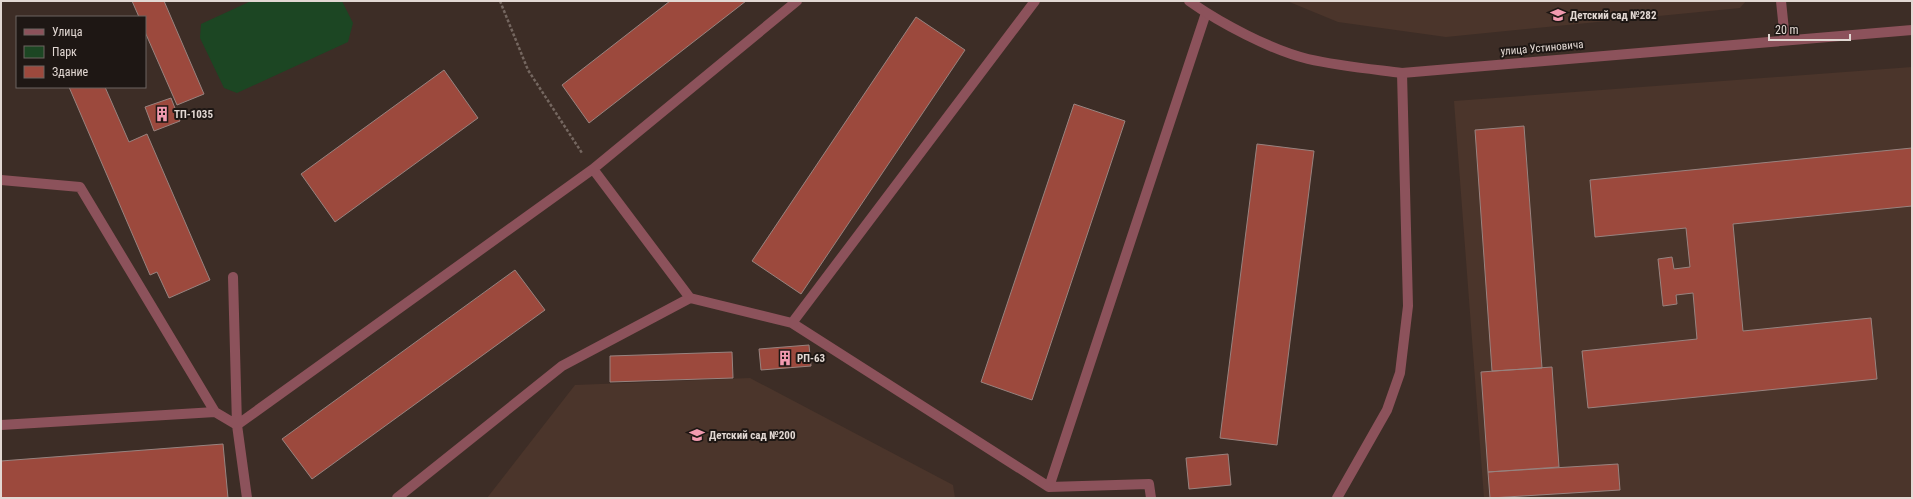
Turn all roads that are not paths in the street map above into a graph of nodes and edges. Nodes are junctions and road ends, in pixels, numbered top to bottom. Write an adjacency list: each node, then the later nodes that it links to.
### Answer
1 (797, 1): 9 (street)
2 (1035, 1): 13 (street)
3 (1781, 1): 7 (street)
4 (1193, 2): 5 (street, улица Устиновича)
5 (1206, 13): 8 (street, улица Устиновича); 17 (street)
6 (1912, 30): 7 (street, улица Устиновича)
7 (1785, 40): 8 (street, улица Устиновича)
8 (1402, 73): 21 (street)
9 (593, 169): 12 (street); 16 (street)
10 (1, 180): 14 (street)
11 (233, 277): 16 (street)
12 (690, 298): 13 (street); 19 (street)
13 (792, 323): 17 (street)
14 (215, 412): 15 (street); 16 (street)
15 (1, 425)
16 (237, 425): 18 (street)
17 (1049, 487): 20 (street)
18 (247, 498)
19 (397, 498)
20 (1151, 498)
21 (1337, 498)

